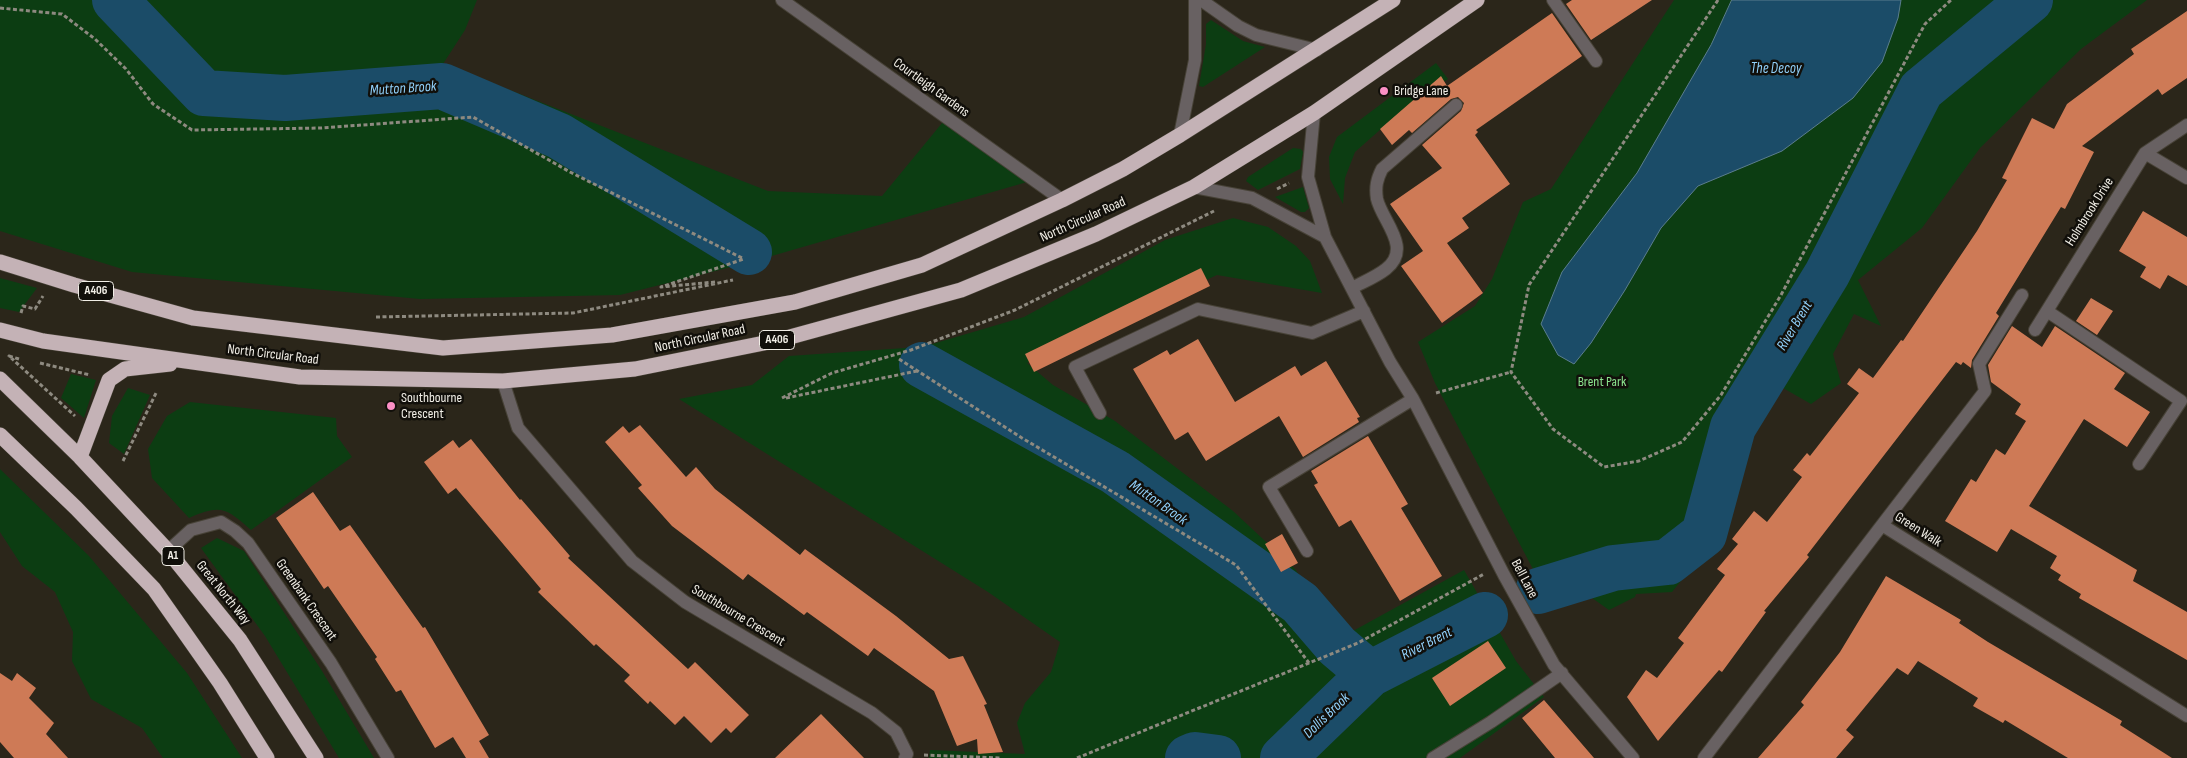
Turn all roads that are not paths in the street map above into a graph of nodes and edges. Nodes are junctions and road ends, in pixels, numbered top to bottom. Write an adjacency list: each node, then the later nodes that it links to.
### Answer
1 (782, 0): 16 (street, Courtleigh Gardens)
2 (1195, 0): 12 (street)
3 (1201, 0): 7 (street)
4 (1393, 0): 7 (highway, North Circular Road / A406)
5 (1476, 0): 10 (highway, North Circular Road / A406)
6 (1553, 0): 8 (street)
7 (1318, 50): 12 (highway, North Circular Road / A406)
8 (1596, 62)
9 (1456, 105): 19 (street)
10 (1314, 113): 15 (highway, North Circular Road / A406); 17 (street)
11 (2187, 125): 13 (street, Holmbrook Drive)
12 (1180, 135): 16 (highway, North Circular Road / A406)
13 (2145, 153): 14 (street); 22 (street, Holmbrook Drive)
14 (2187, 178)
15 (1194, 187): 17 (street); 27 (highway, North Circular Road / A406)
16 (1062, 200): 18 (highway, North Circular Road / A406)
17 (1325, 237): 19 (street)
18 (0, 262)
19 (1352, 288): 21 (street)
20 (2022, 295): 33 (street)
21 (1364, 311): 28 (street); 29 (street)
22 (2047, 311): 24 (street, Holmbrook Drive); 32 (street)
23 (0, 330): 25 (highway, North Circular Road / A406)
24 (2035, 330)
25 (196, 362): 27 (highway, North Circular Road / A406); 31 (highway)
26 (0, 379): 31 (highway, Great North Way / A1)
27 (503, 381): 38 (street, Southbourne Crescent)
28 (1413, 399): 35 (street); 36 (street, Bell Lane)
29 (1100, 413)
30 (0, 435): 39 (highway)
31 (80, 457): 34 (highway, Great North Way / A1)
32 (2139, 464)
33 (1882, 525): 37 (street, Green Walk); 44 (street, Green Walk)
34 (168, 551): 40 (highway, Great North Way / A1); 41 (street, Greenbank Crescent)
35 (1306, 551)
36 (1562, 673): 42 (street); 43 (street, Bell Lane)
37 (2187, 716)
38 (906, 756)
39 (268, 758)
40 (316, 758)
41 (388, 758)
42 (1433, 758)
43 (1633, 758)
44 (1704, 758)

